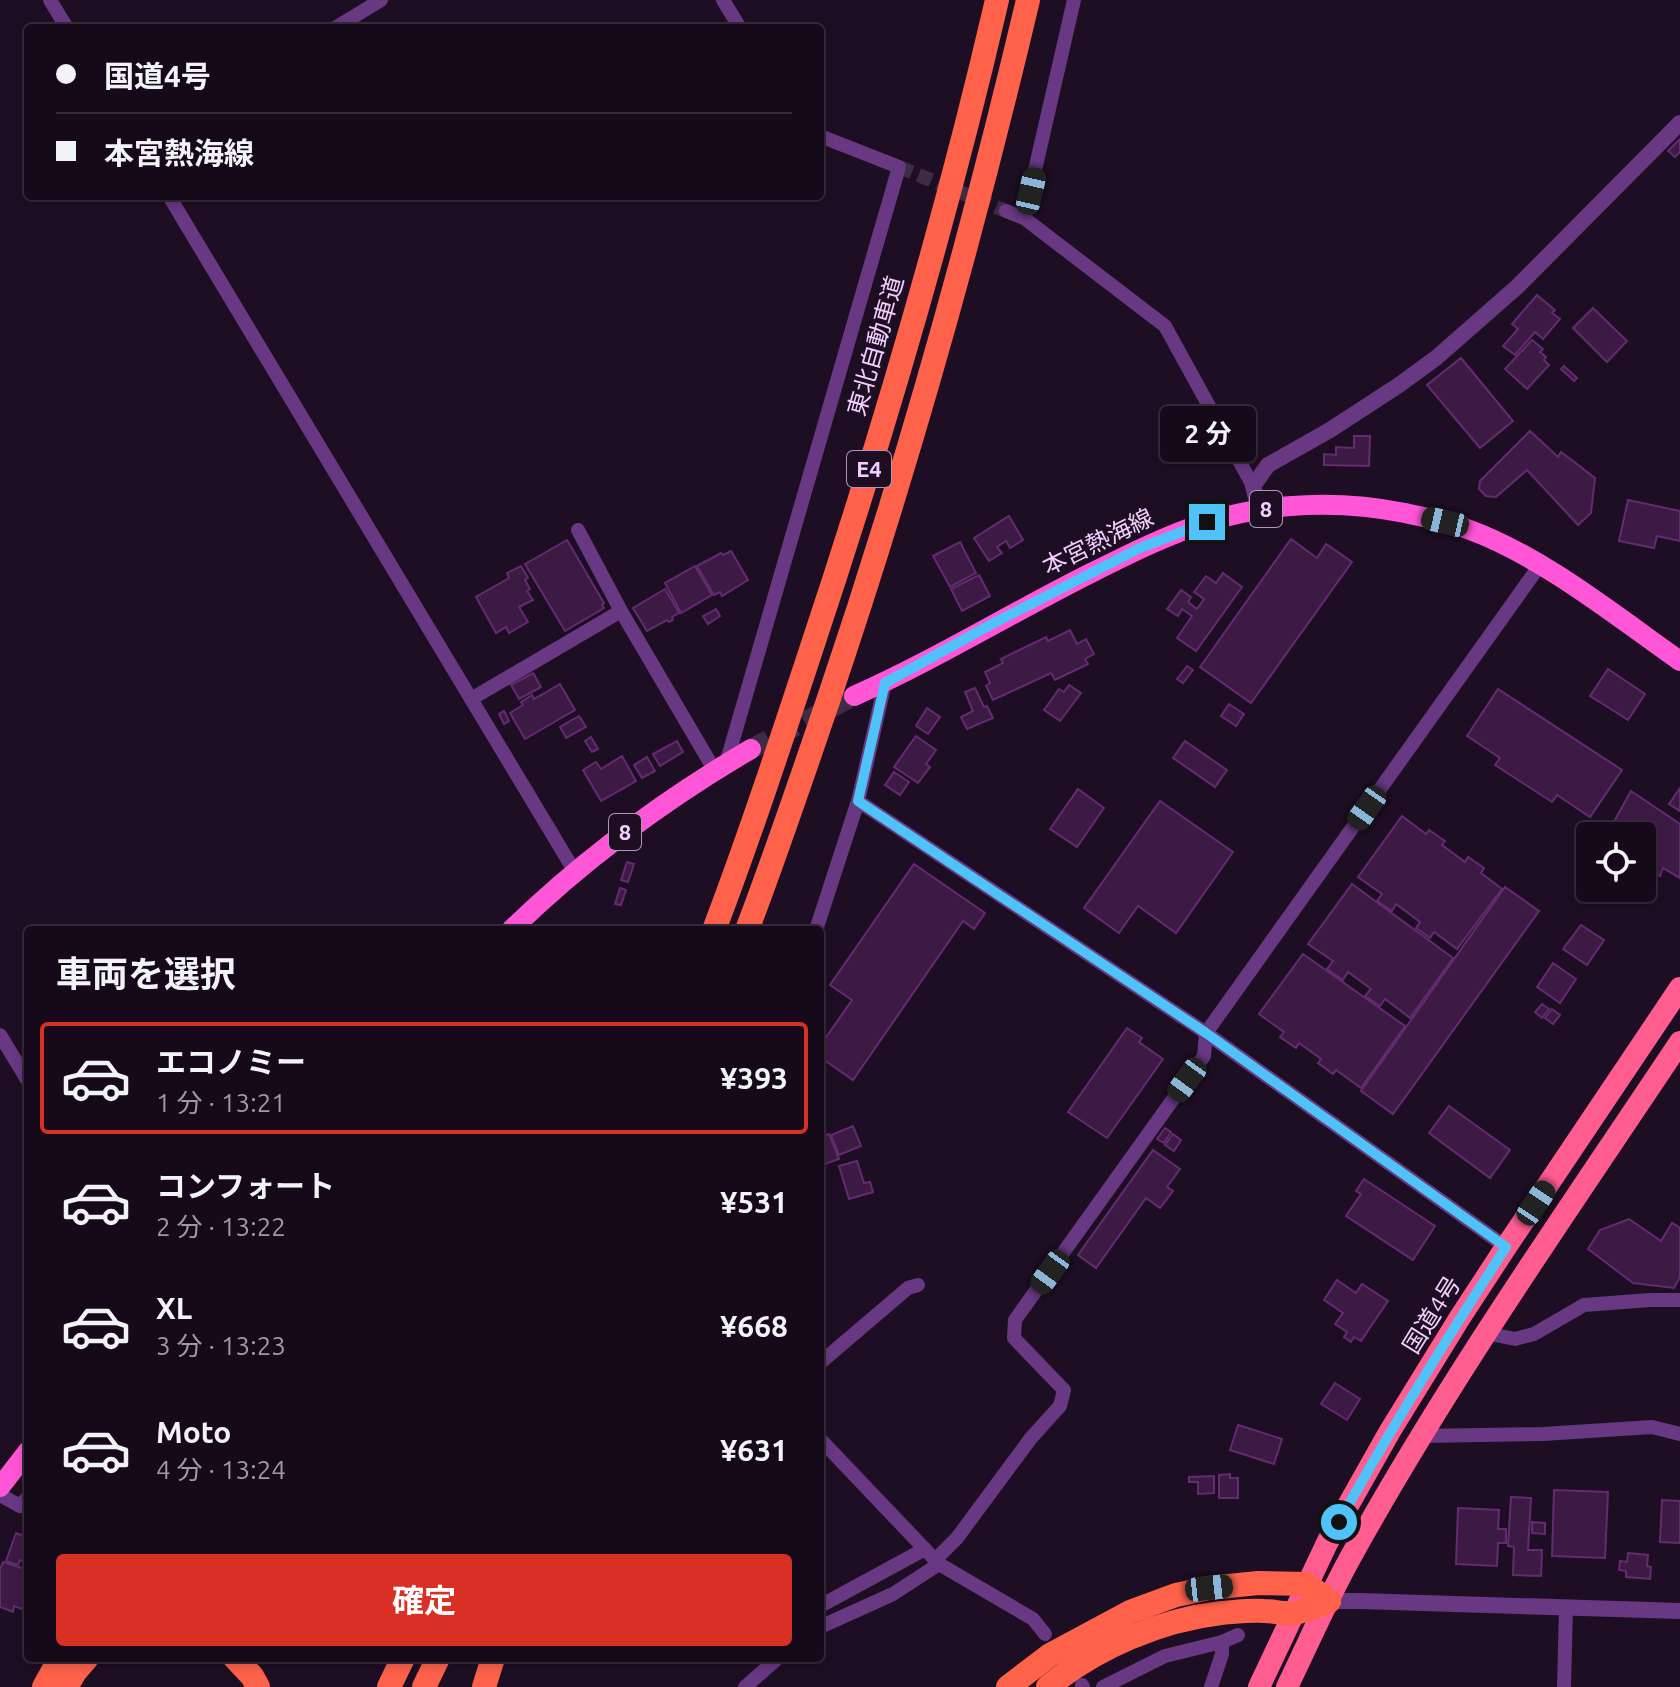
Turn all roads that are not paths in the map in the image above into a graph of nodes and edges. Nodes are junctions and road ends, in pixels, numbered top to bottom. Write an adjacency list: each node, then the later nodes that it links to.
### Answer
1 (50, 0): 7 (street)
2 (381, 0): 8 (street)
3 (723, 0): 9 (street)
4 (997, 0): 29 (highway, 東北自動車道 / E4)
5 (1028, 0): 30 (highway, E4)
6 (1074, 0): 14 (street)
7 (65, 24)
8 (342, 24)
9 (738, 24)
10 (1680, 123): 15 (street)
11 (824, 138): 25 (street)
12 (171, 200): 23 (street)
13 (1006, 211): 14 (street)
14 (1024, 218): 15 (street)
15 (1253, 486): 16 (street)
16 (1259, 510): 18 (main road, 本宮熱海線 / 8); 21 (main road, 本宮熱海線 / 8)
17 (578, 530): 19 (street)
18 (1540, 565): 20 (main road, 本宮熱海線 / 8); 33 (street)
19 (621, 611): 23 (street); 25 (street)
20 (1680, 661)
21 (885, 683): 22 (main road, 本宮熱海線 / 8); 26 (street)
22 (854, 696)
23 (471, 699): 27 (street)
24 (751, 749): 25 (main road, 8)
25 (720, 767): 27 (main road, 8)
26 (858, 801): 31 (street); 33 (street)
27 (575, 872): 28 (main road, 8)
28 (515, 926)
29 (715, 926)
30 (748, 926)
31 (817, 926)
32 (1680, 988): 37 (highway, 国道4号)
33 (1206, 1033): 37 (street); 49 (street)
34 (0, 1035): 36 (street)
35 (1680, 1042): 40 (highway)
36 (24, 1074)
37 (1506, 1247): 50 (highway, 国道4号)
38 (918, 1285): 41 (street)
39 (1680, 1300): 40 (street)
40 (1486, 1333): 43 (highway)
41 (824, 1360)
42 (1680, 1434): 43 (street)
43 (1421, 1436): 51 (highway)
44 (824, 1443): 49 (street)
45 (24, 1456): 46 (main road)
46 (0, 1487)
47 (0, 1495): 48 (street)
48 (24, 1502)
49 (933, 1558): 52 (street); 56 (street); 57 (street)
50 (1306, 1584): 51 (highway); 55 (highway, 国道4号); 74 (highway)
51 (1329, 1601): 53 (street); 55 (highway); 79 (highway)
52 (824, 1604)
53 (1566, 1607): 54 (street); 80 (street)
54 (1680, 1611)
55 (1295, 1613): 75 (highway); 78 (highway, 国道4号)
56 (824, 1625)
57 (1045, 1634)
58 (1238, 1635): 59 (street)
59 (1222, 1642): 76 (street); 77 (street)
60 (58, 1662): 67 (highway)
61 (84, 1662): 68 (highway)
62 (239, 1662): 69 (highway)
63 (401, 1662): 70 (highway)
64 (436, 1662): 71 (highway)
65 (492, 1662): 72 (highway)
66 (773, 1662): 73 (street)
67 (44, 1687)
68 (66, 1687)
69 (258, 1687)
70 (389, 1687)
71 (424, 1687)
72 (484, 1687)
73 (745, 1687)
74 (1008, 1687)
75 (1048, 1687)
76 (1103, 1687)
77 (1211, 1687)
78 (1259, 1687)
79 (1287, 1687)
80 (1564, 1687)

